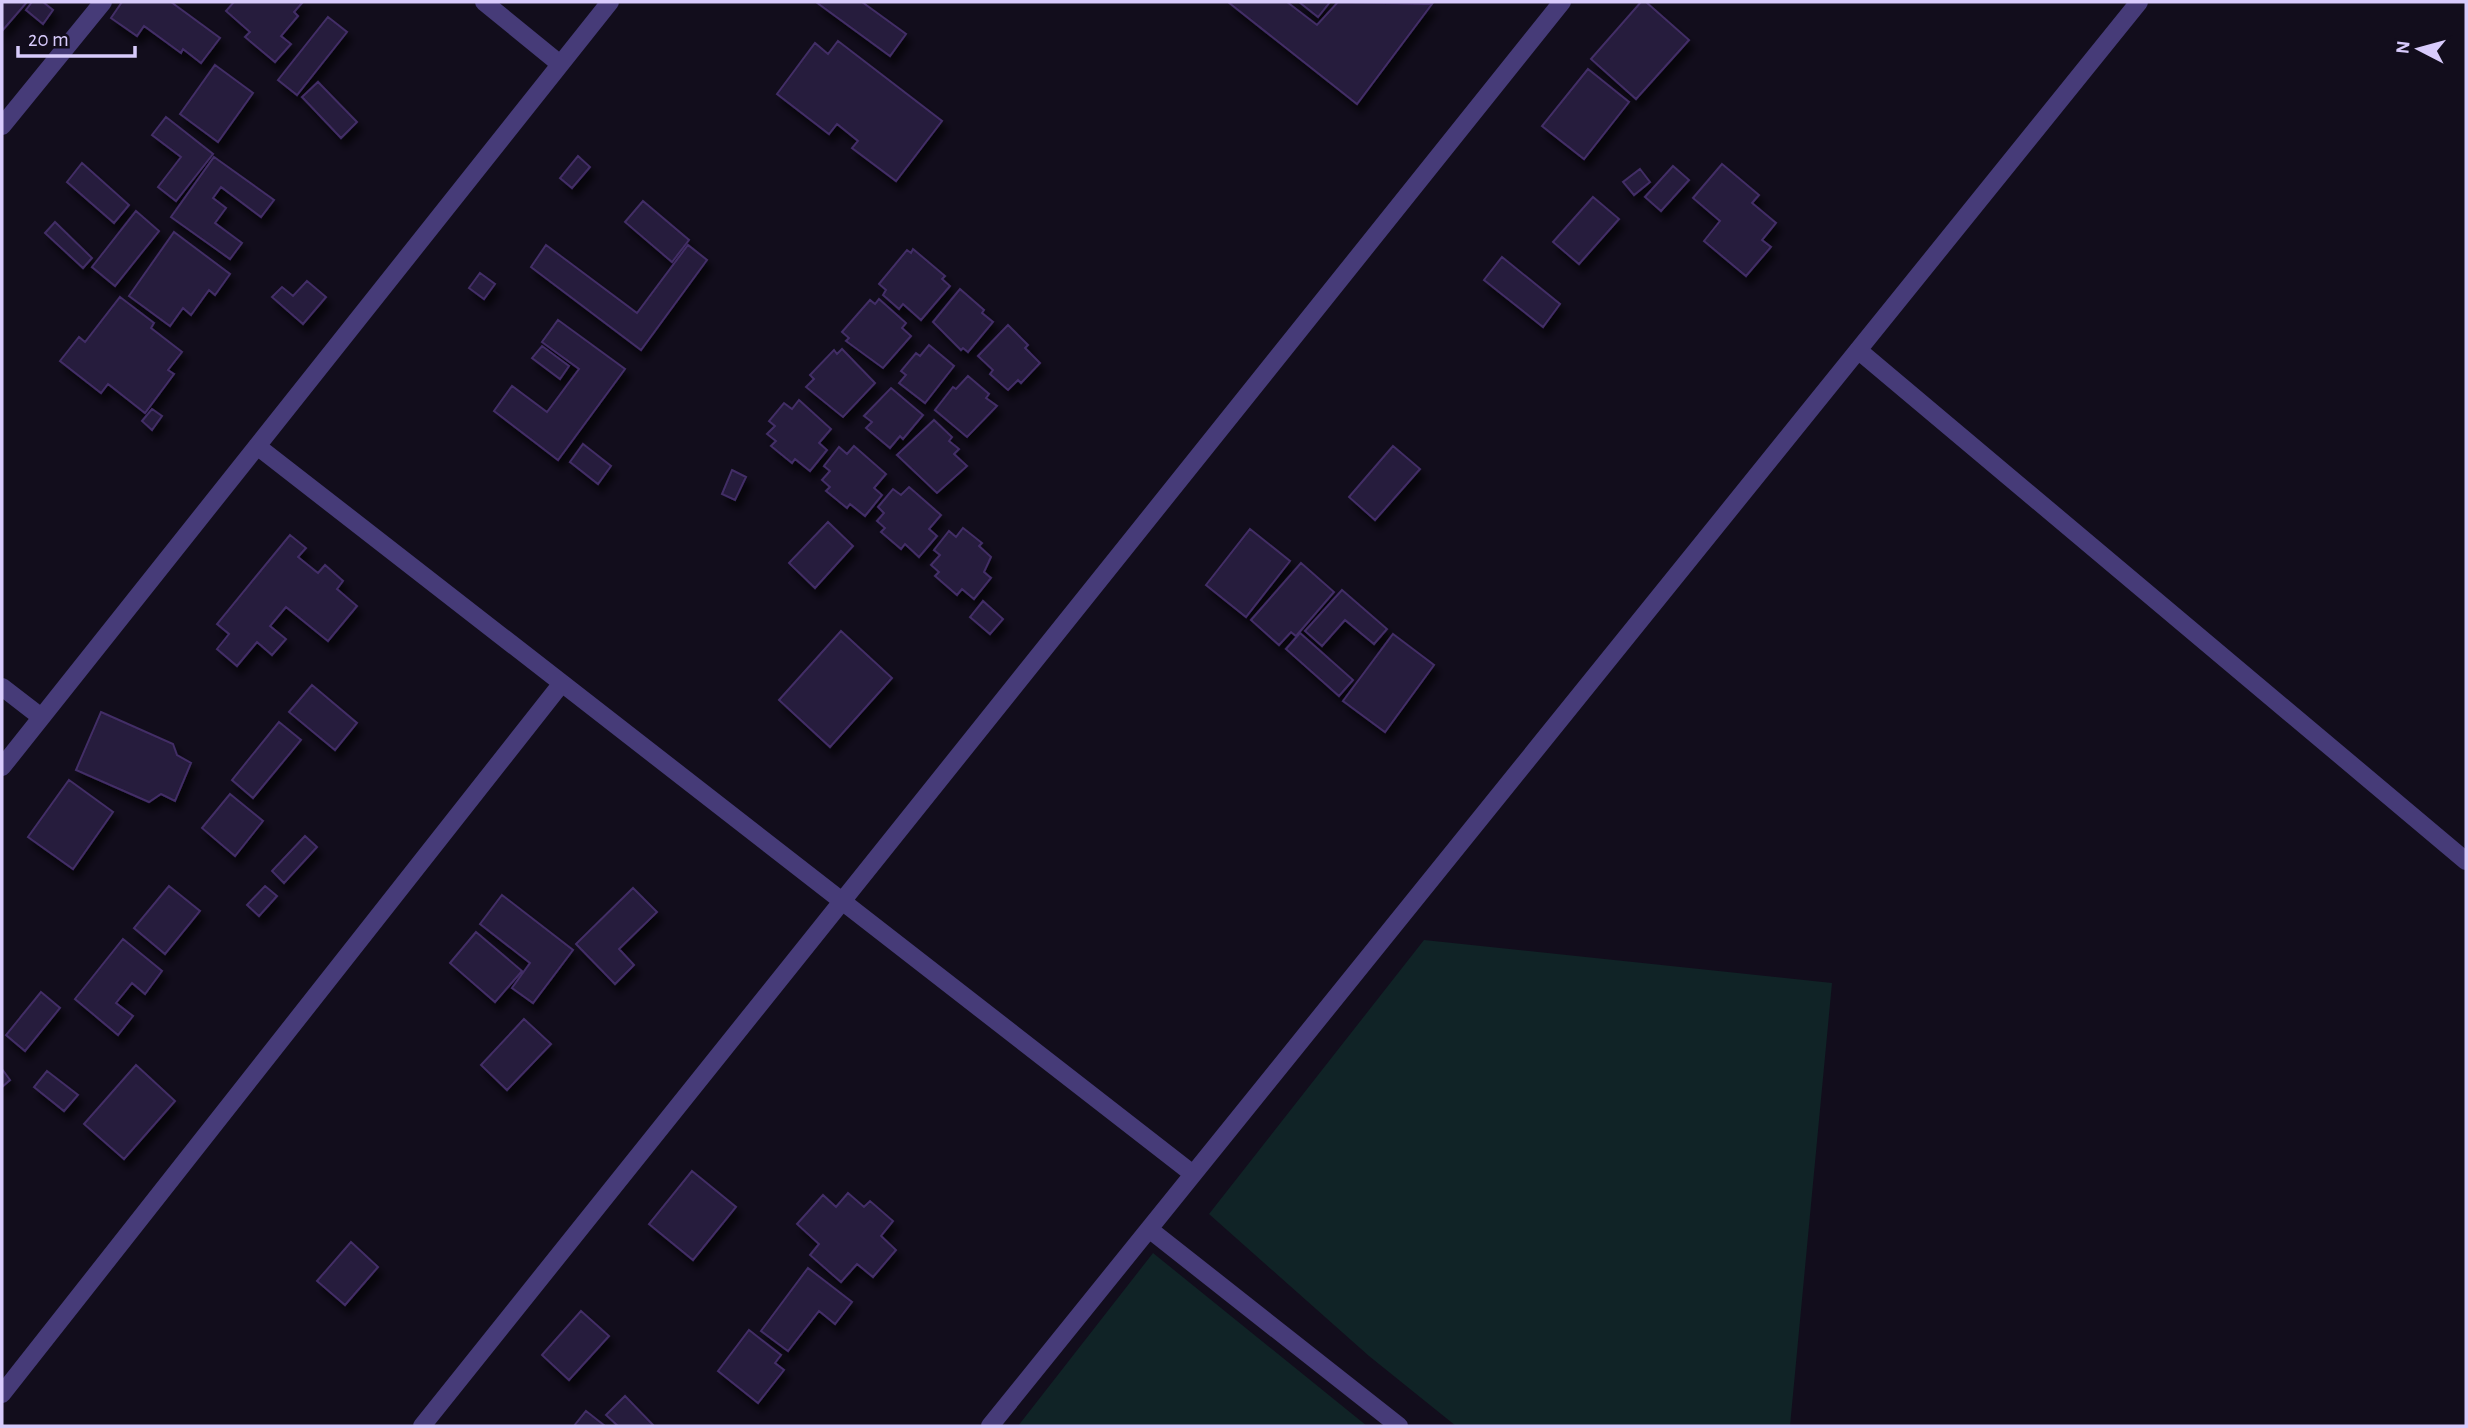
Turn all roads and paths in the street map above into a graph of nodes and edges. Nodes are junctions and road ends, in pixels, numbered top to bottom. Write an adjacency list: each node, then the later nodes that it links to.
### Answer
1 (103, 2): 7 (street)
2 (484, 2): 6 (street)
3 (610, 2): 6 (street)
4 (1562, 2): 15 (street)
5 (2139, 2): 8 (street)
6 (561, 64): 9 (street)
7 (2, 126)
8 (1858, 350): 14 (street); 16 (street)
9 (257, 446): 10 (street); 12 (street)
10 (562, 683): 15 (street); 18 (street)
11 (2, 687): 12 (street)
12 (41, 717): 13 (street)
13 (2, 767)
14 (2466, 861)
15 (842, 901): 16 (street); 19 (street)
16 (1193, 1174): 17 (street)
17 (1149, 1228): 20 (street); 21 (street)
18 (2, 1394)
19 (422, 1426)
20 (990, 1426)
21 (1399, 1426)

